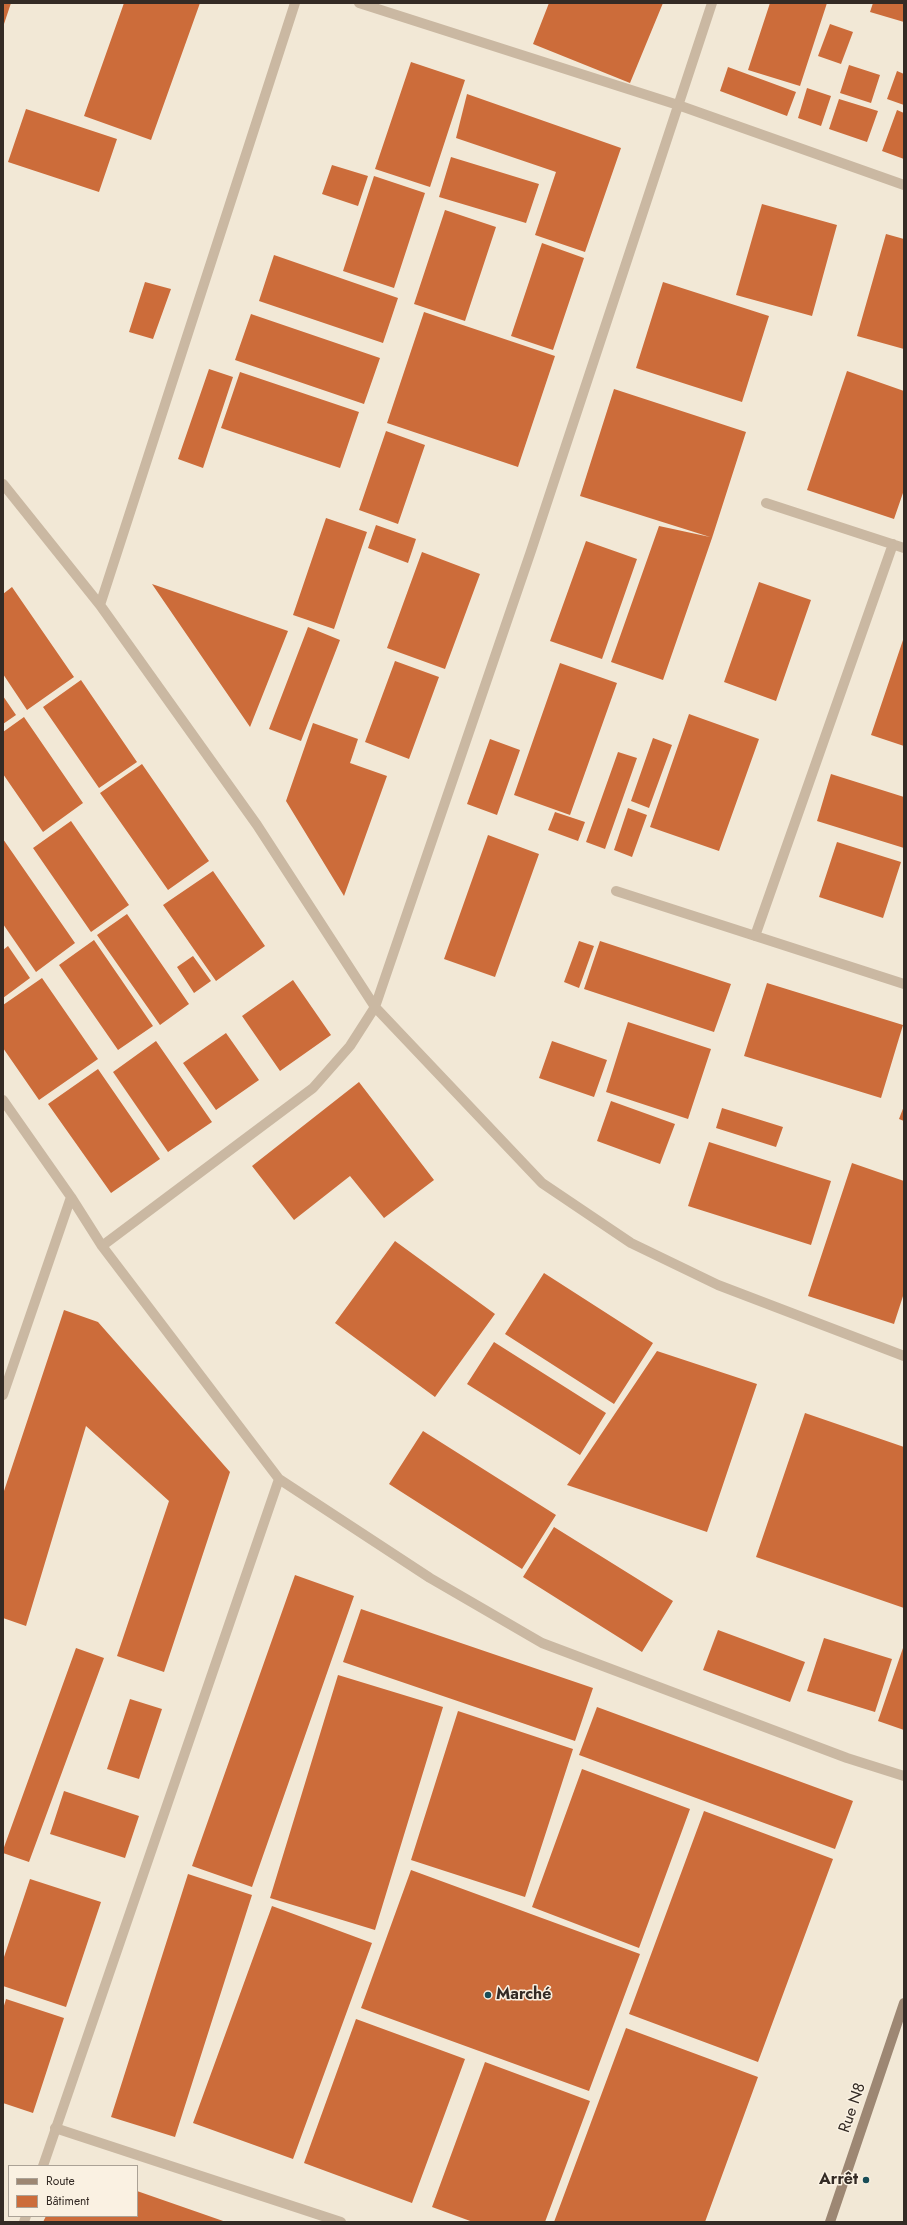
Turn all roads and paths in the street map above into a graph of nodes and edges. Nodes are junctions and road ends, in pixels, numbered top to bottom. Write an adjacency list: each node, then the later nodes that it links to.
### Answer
1 (295, 3): 10 (street)
2 (359, 3): 4 (street)
3 (712, 3): 4 (street)
4 (678, 106): 5 (street); 14 (street)
5 (904, 185)
6 (3, 484): 10 (street)
7 (766, 503): 8 (street)
8 (893, 544): 9 (street); 12 (street)
9 (904, 548)
10 (100, 606): 14 (street)
11 (616, 891): 12 (street)
12 (755, 936): 13 (street)
13 (904, 984)
14 (376, 1007): 17 (street); 18 (street)
15 (3, 1100): 16 (street)
16 (71, 1197): 17 (street); 19 (street)
17 (102, 1246): 20 (street)
18 (904, 1356)
19 (3, 1395)
20 (279, 1479): 21 (street); 23 (street)
21 (904, 1776)
22 (904, 2003): 26 (street, Rue N8)
23 (55, 2128): 24 (street); 25 (street)
24 (43, 2165)
25 (341, 2222)
26 (830, 2222)

